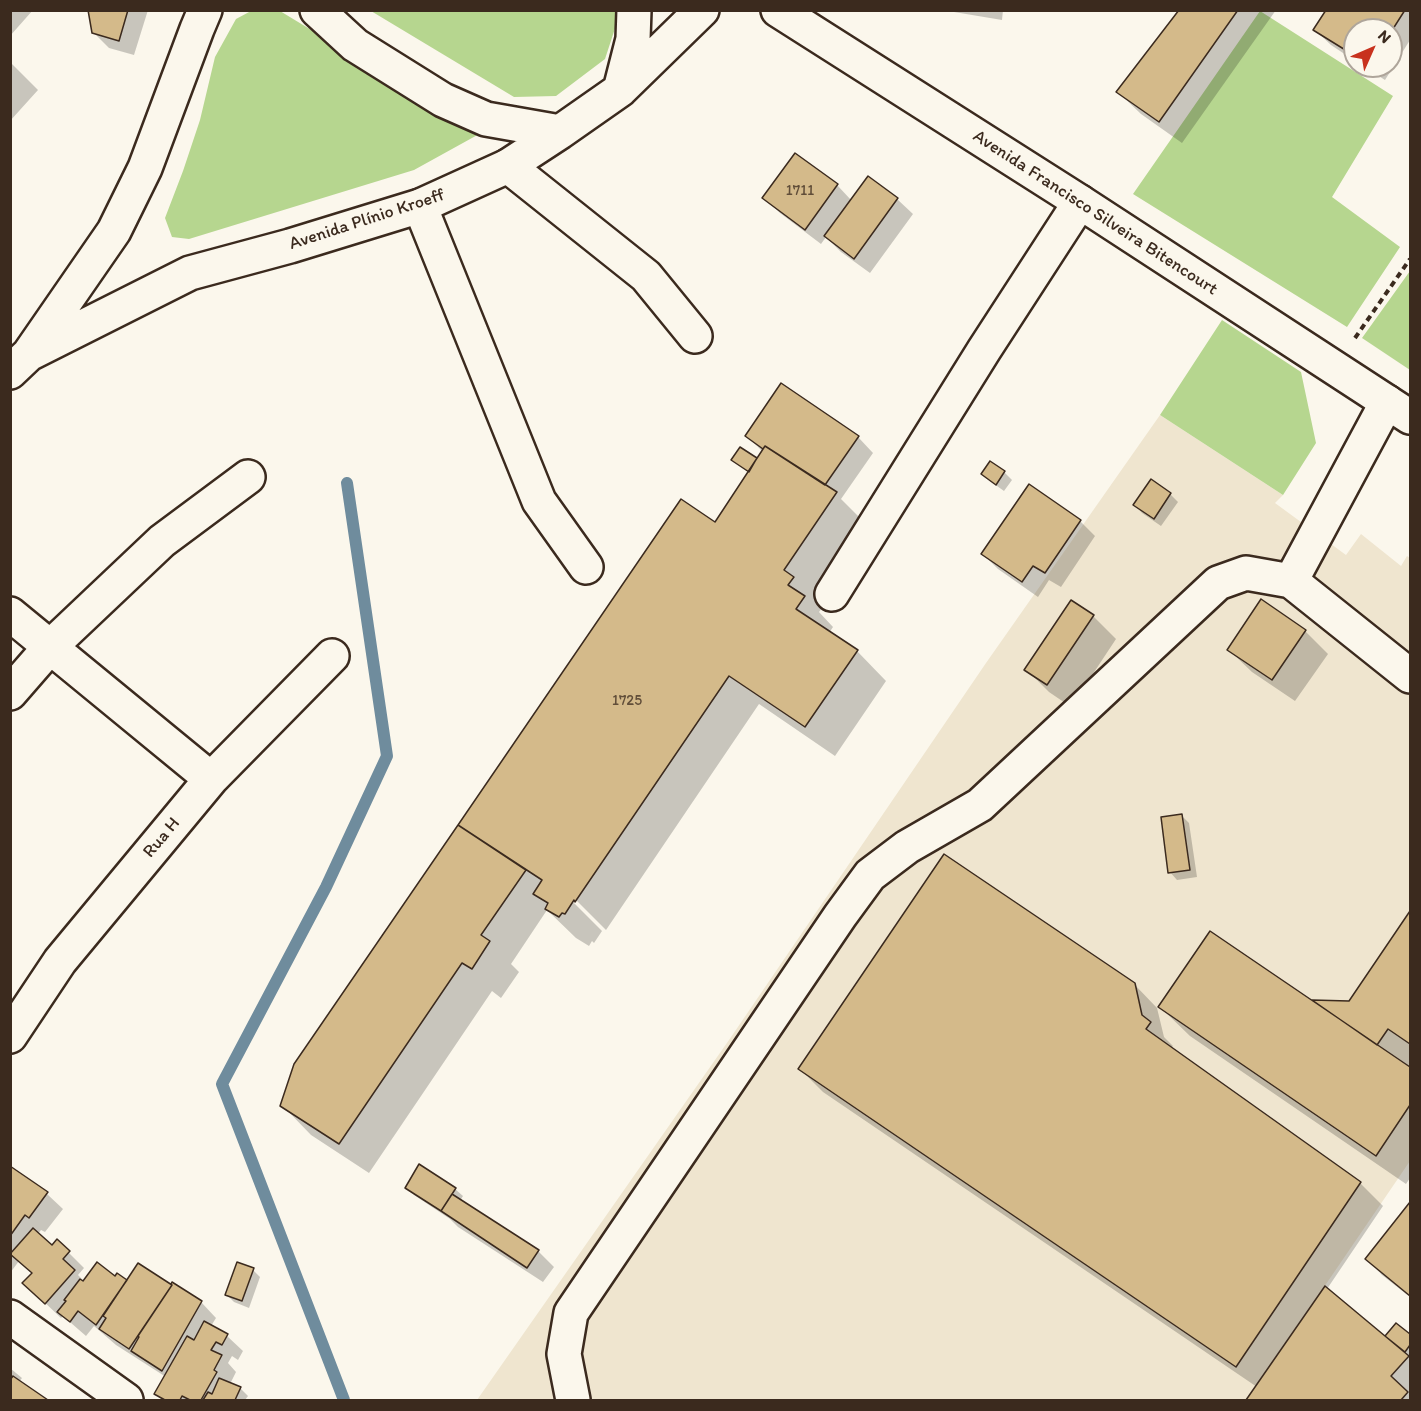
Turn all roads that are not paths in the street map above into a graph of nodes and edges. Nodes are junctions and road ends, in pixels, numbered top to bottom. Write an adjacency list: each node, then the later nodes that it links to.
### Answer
1 (205, 10): 12 (main road, Avenida Plínio Kroeff)
2 (317, 10): 7 (main road)
3 (634, 10): 6 (main road)
4 (702, 10): 6 (main road, Avenida Plínio Kroeff)
5 (778, 10): 9 (main road, Avenida Francisco Silveira Bitencourt)
6 (620, 90): 7 (main road, Avenida Plínio Kroeff)
7 (560, 132): 8 (main road, Avenida Plínio Kroeff)
8 (508, 166): 10 (main road, Avenida Plínio Kroeff); 11 (main road)
9 (1080, 202): 13 (main road, Avenida Francisco Silveira Bitencourt); 17 (main road)
10 (420, 207): 12 (main road, Avenida Plínio Kroeff); 15 (main road)
11 (695, 336)
12 (20, 363)
13 (1399, 409): 16 (main road)
14 (248, 477): 19 (main road)
15 (586, 567)
16 (1291, 581): 21 (main road); 27 (main road)
17 (832, 594)
18 (10, 614): 19 (main road)
19 (50, 647): 22 (main road); 23 (main road)
20 (332, 656): 23 (main road, Rua H)
21 (1410, 676)
22 (10, 693)
23 (211, 779): 24 (main road, Rua H)
24 (10, 1036)
25 (10, 1317): 26 (main road)
26 (126, 1401)
27 (573, 1401)

